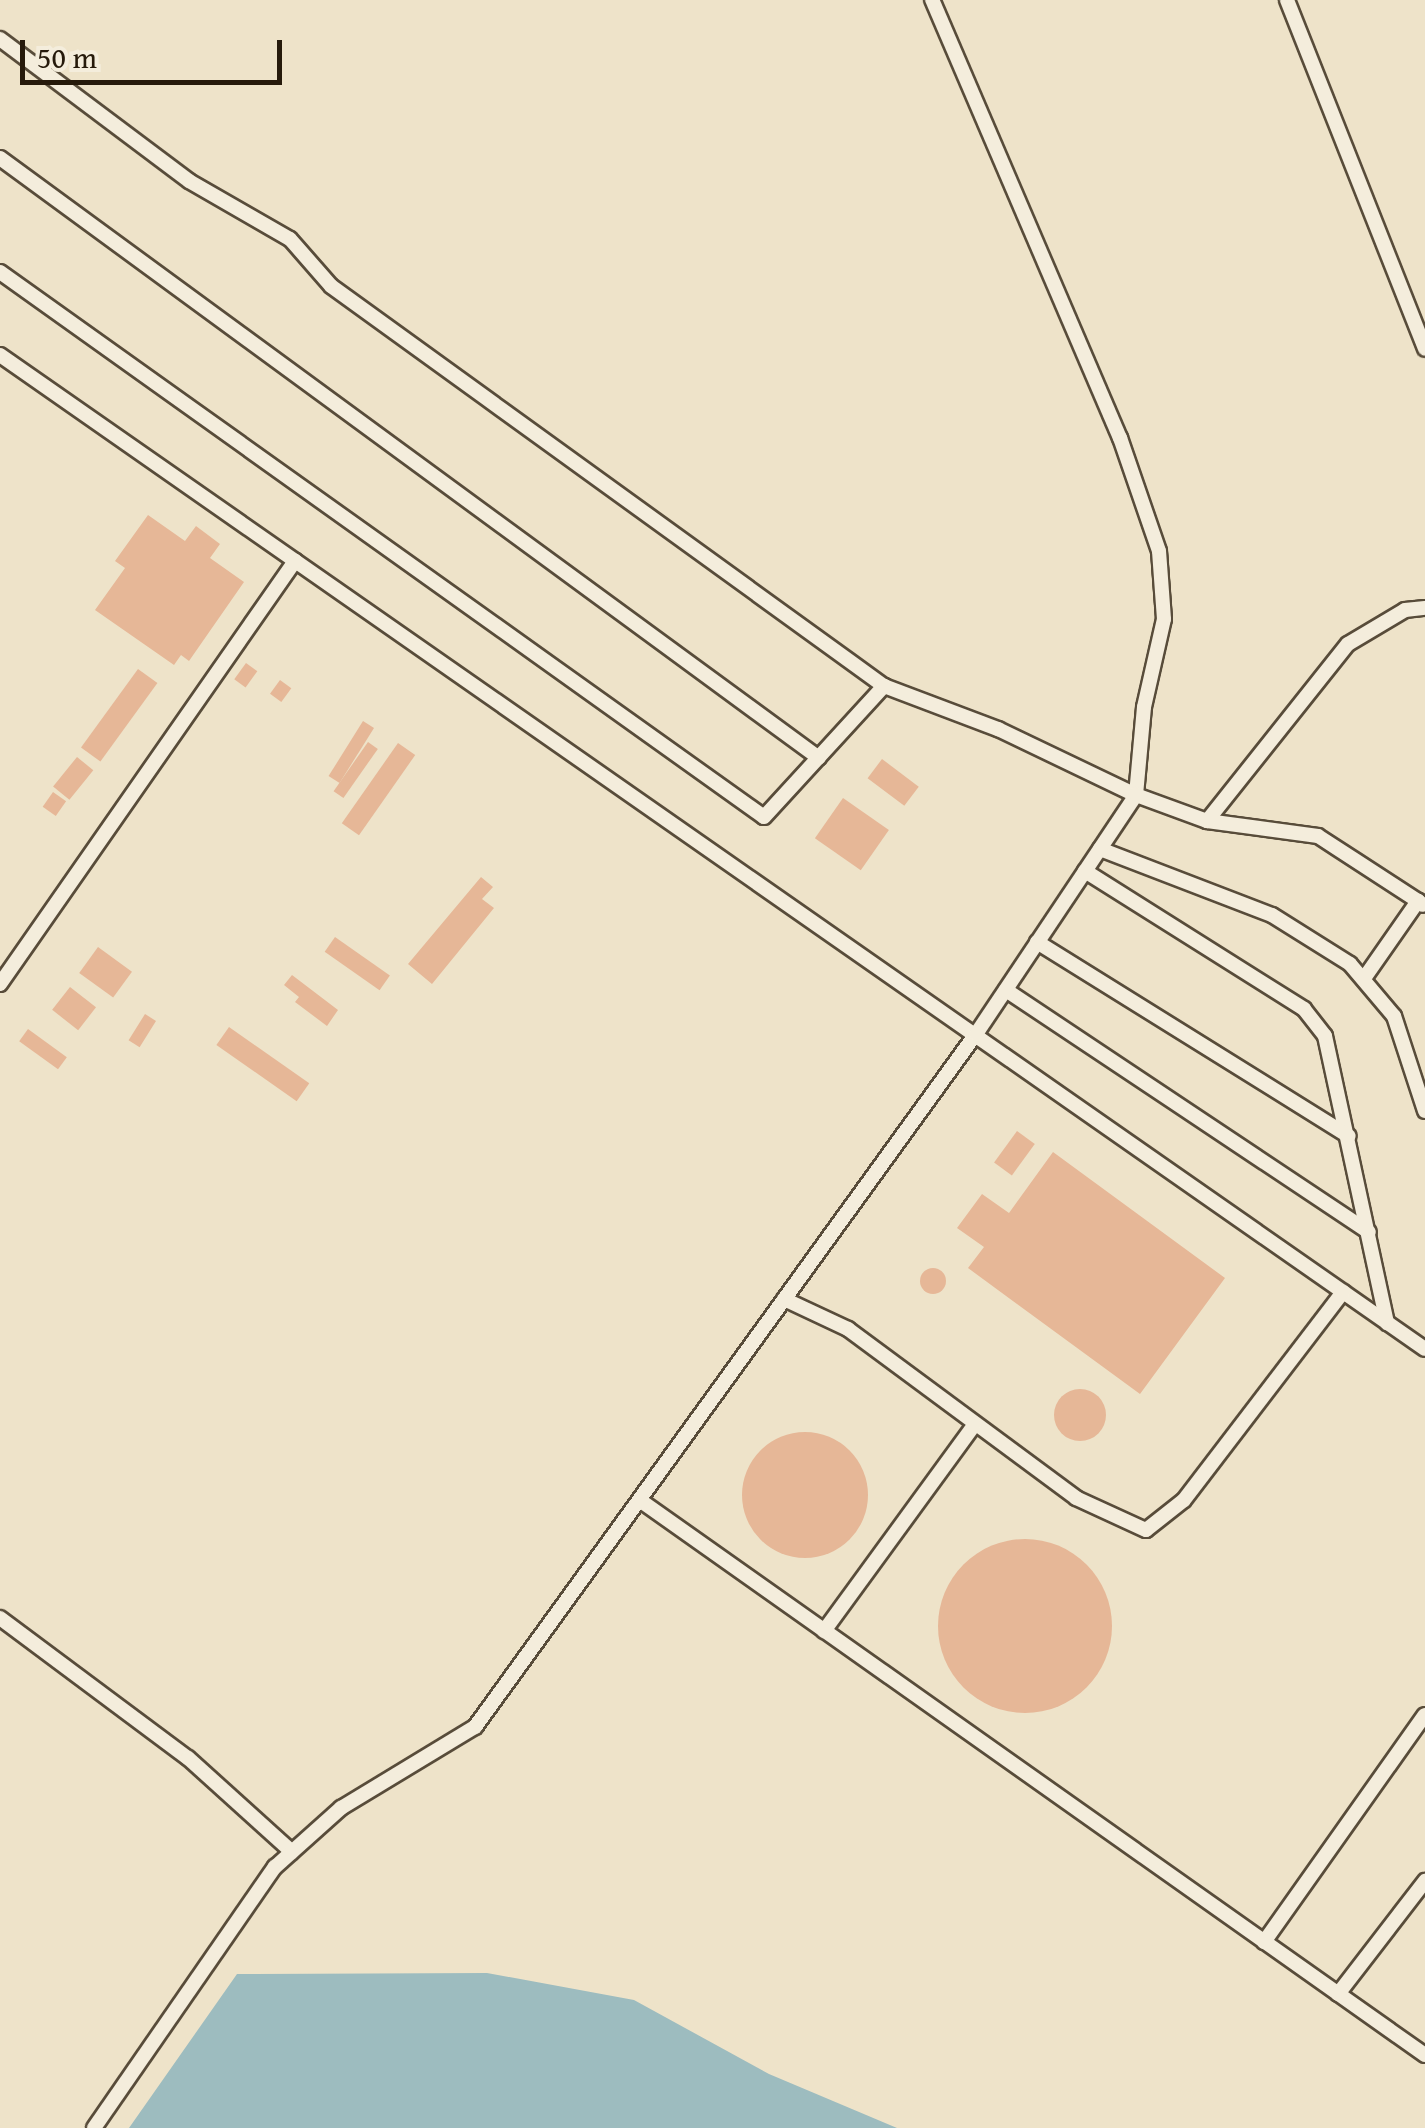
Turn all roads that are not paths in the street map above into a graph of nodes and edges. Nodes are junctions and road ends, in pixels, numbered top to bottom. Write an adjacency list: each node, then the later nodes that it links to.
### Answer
1 (932, 0): 12 (lane)
2 (1287, 0): 6 (lane)
3 (0, 39): 10 (lane)
4 (0, 158): 11 (lane)
5 (0, 272): 11 (lane)
6 (1425, 350)
7 (0, 355): 8 (lane)
8 (295, 561): 19 (lane); 21 (lane)
9 (1425, 608): 13 (lane)
10 (884, 686): 11 (lane); 12 (lane)
11 (819, 758)
12 (1136, 796): 13 (lane); 14 (lane)
13 (1208, 821): 16 (lane)
14 (1100, 849): 15 (lane); 18 (lane)
15 (1086, 872): 17 (lane); 23 (lane)
16 (1422, 904): 18 (lane)
17 (1038, 942): 20 (lane); 23 (lane)
18 (1364, 977): 22 (lane)
19 (0, 984)
20 (1006, 990): 21 (lane); 24 (lane)
21 (976, 1034): 25 (lane); 26 (lane)
22 (1425, 1111)
23 (1349, 1136): 24 (lane)
24 (1369, 1232): 27 (lane)
25 (1343, 1292): 27 (lane); 29 (lane)
26 (784, 1299): 29 (lane); 30 (lane)
27 (1387, 1322): 28 (lane)
28 (1425, 1349)
29 (974, 1425): 32 (lane)
30 (641, 1502): 32 (lane); 34 (lane)
31 (0, 1618): 34 (lane)
32 (824, 1630): 36 (lane)
33 (1425, 1715): 36 (lane)
34 (292, 1852): 39 (lane)
35 (1425, 1881): 37 (lane)
36 (1264, 1942): 37 (lane)
37 (1338, 1994): 38 (lane)
38 (1425, 2055)
39 (94, 2128)

